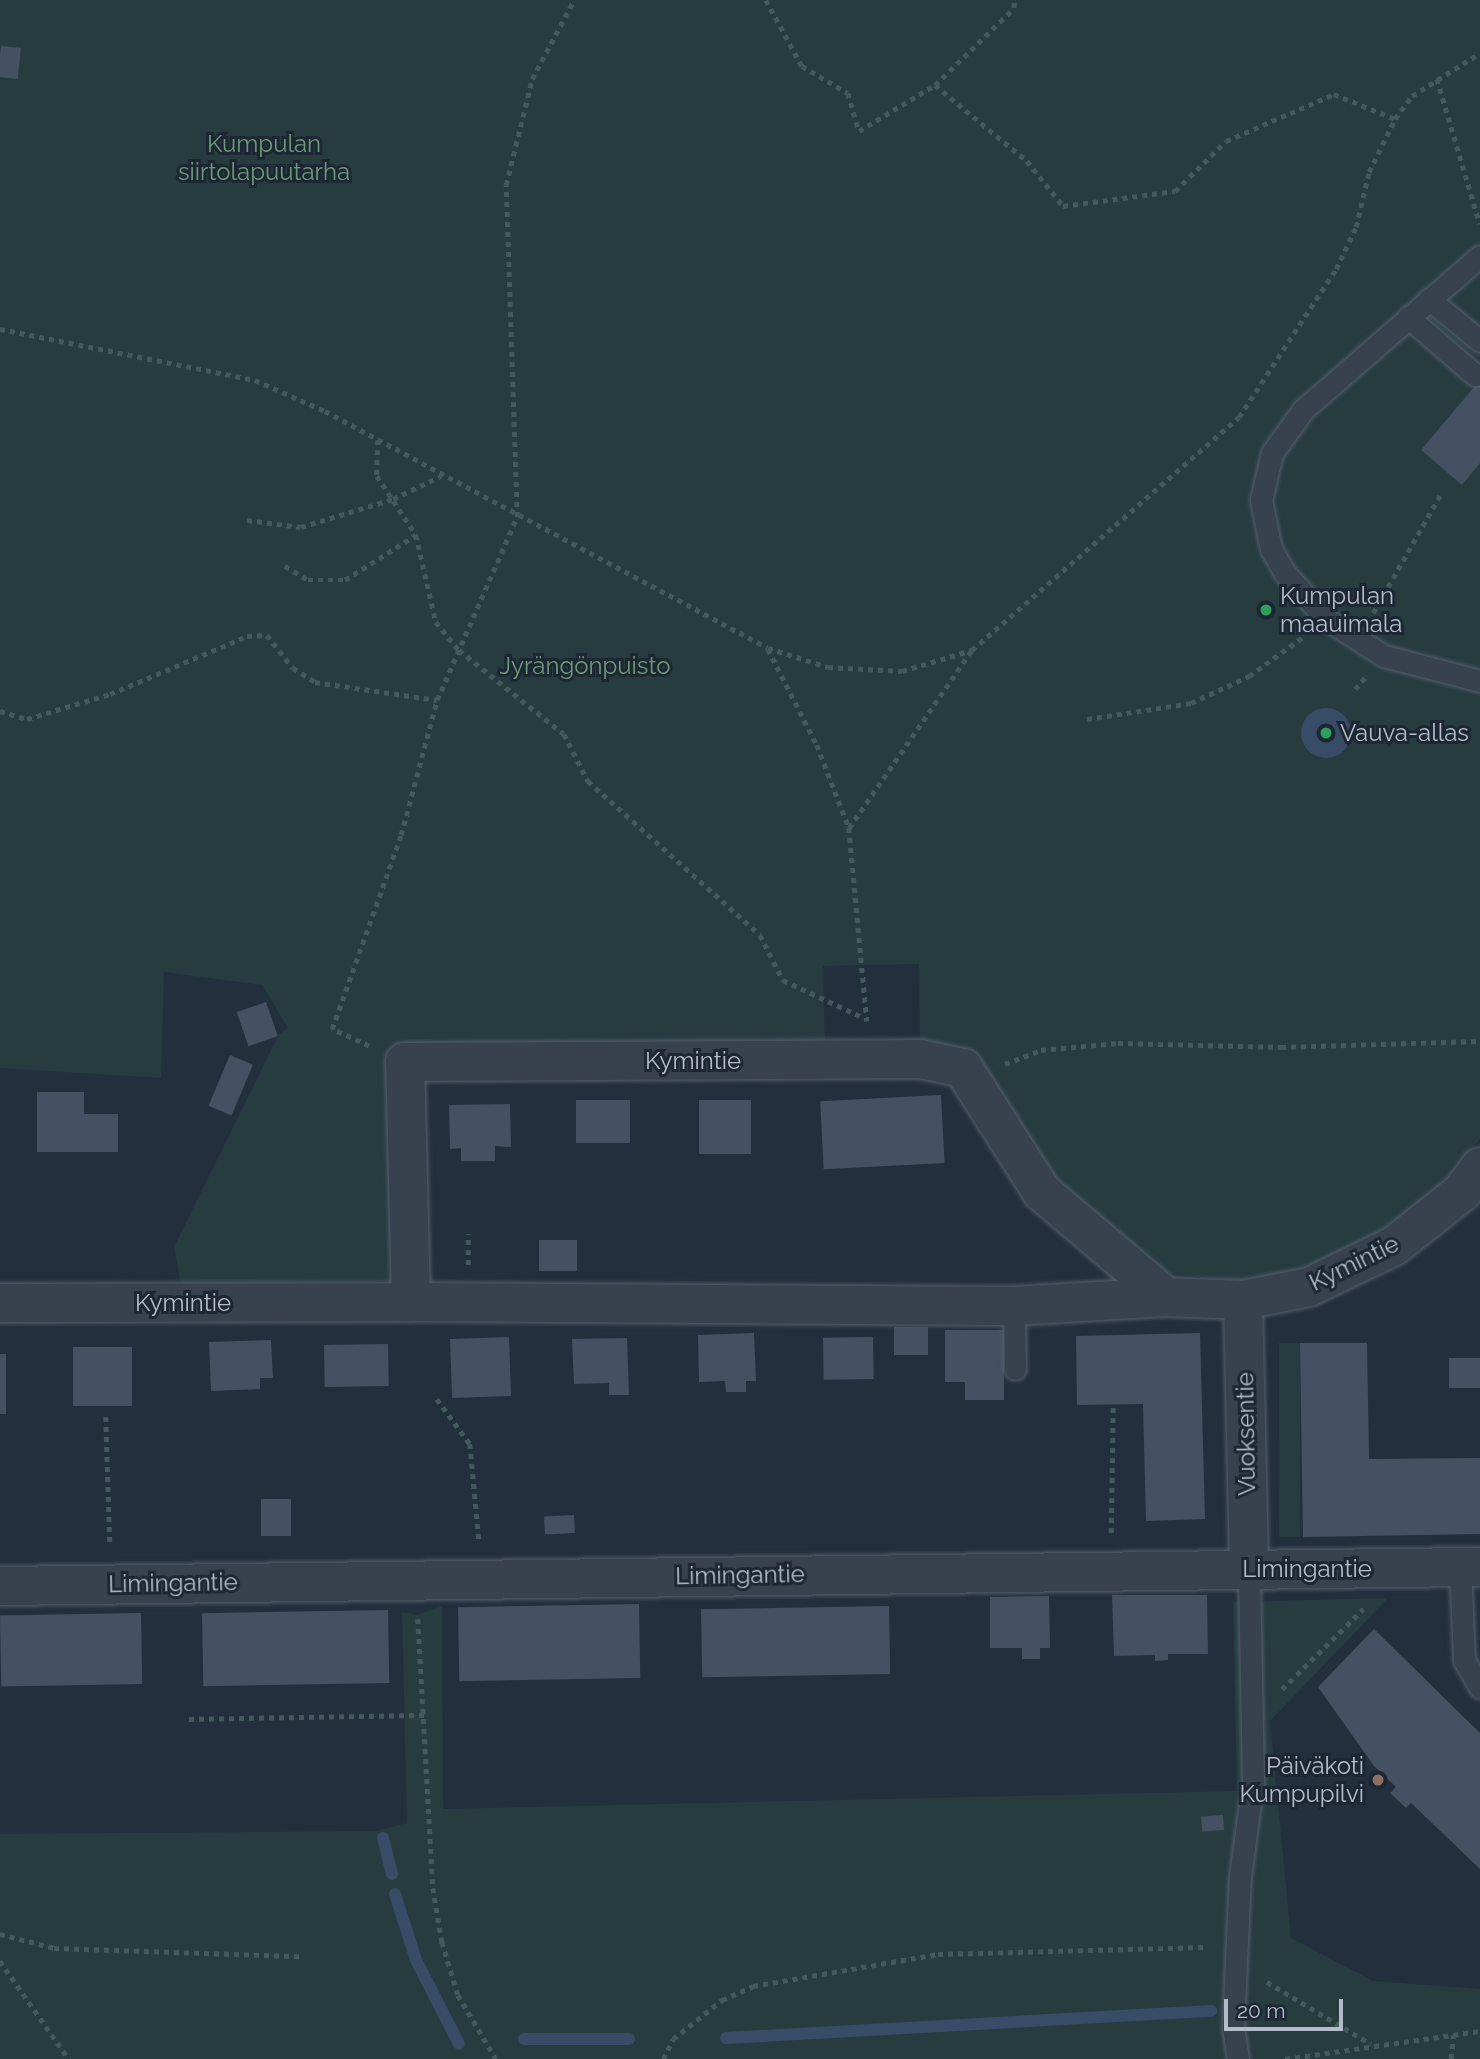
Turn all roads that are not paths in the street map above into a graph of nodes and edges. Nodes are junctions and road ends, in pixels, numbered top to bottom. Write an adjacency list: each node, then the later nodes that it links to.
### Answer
1 (1480, 256): 2 (lane)
2 (1429, 299): 3 (lane); 4 (lane)
3 (1408, 317): 5 (lane); 6 (lane)
4 (1480, 341)
5 (1475, 375)
6 (1480, 681)
7 (1480, 1167): 9 (street, Kymintie)
8 (1166, 1297): 9 (street, Kymintie); 11 (street, Kymintie); 12 (street, Kymintie)
9 (1244, 1300): 15 (street, Vuoksentie)
10 (0, 1303): 11 (street, Kymintie)
11 (411, 1303): 12 (street, Kymintie)
12 (1014, 1306): 13 (lane)
13 (1016, 1369)
14 (1470, 1567): 15 (street, Limingantie); 17 (lane)
15 (1249, 1568): 16 (street, Limingantie); 18 (lane)
16 (0, 1586)
17 (1480, 1688)
18 (1238, 2059)

